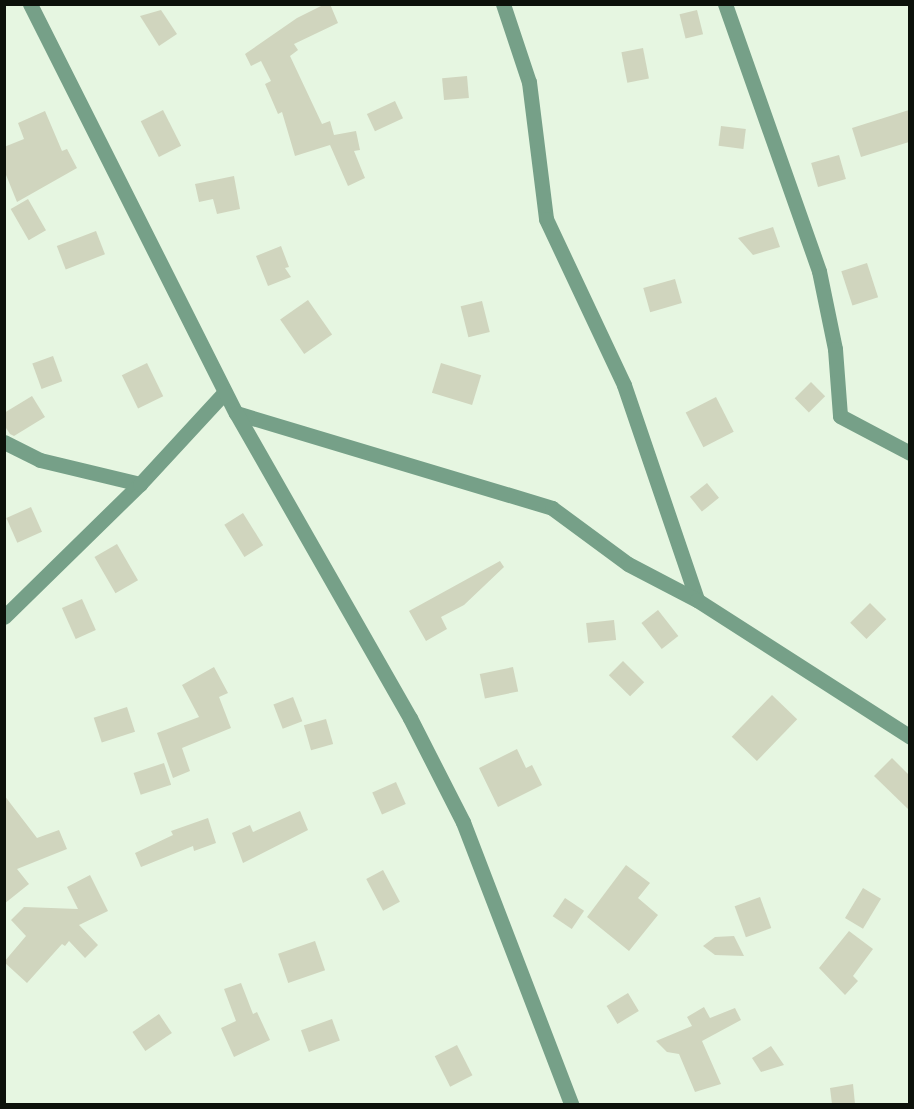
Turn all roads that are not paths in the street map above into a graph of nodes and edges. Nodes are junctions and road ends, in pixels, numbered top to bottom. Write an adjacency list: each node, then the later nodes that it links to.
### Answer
1 (30, 4): 4 (street)
2 (503, 4): 9 (street)
3 (725, 4): 7 (street)
4 (225, 392): 5 (street); 8 (street)
5 (236, 413): 9 (street); 12 (street)
6 (4, 442): 8 (street)
7 (909, 453)
8 (140, 484): 10 (street)
9 (697, 600): 11 (street)
10 (4, 617)
11 (909, 737)
12 (572, 1104)

